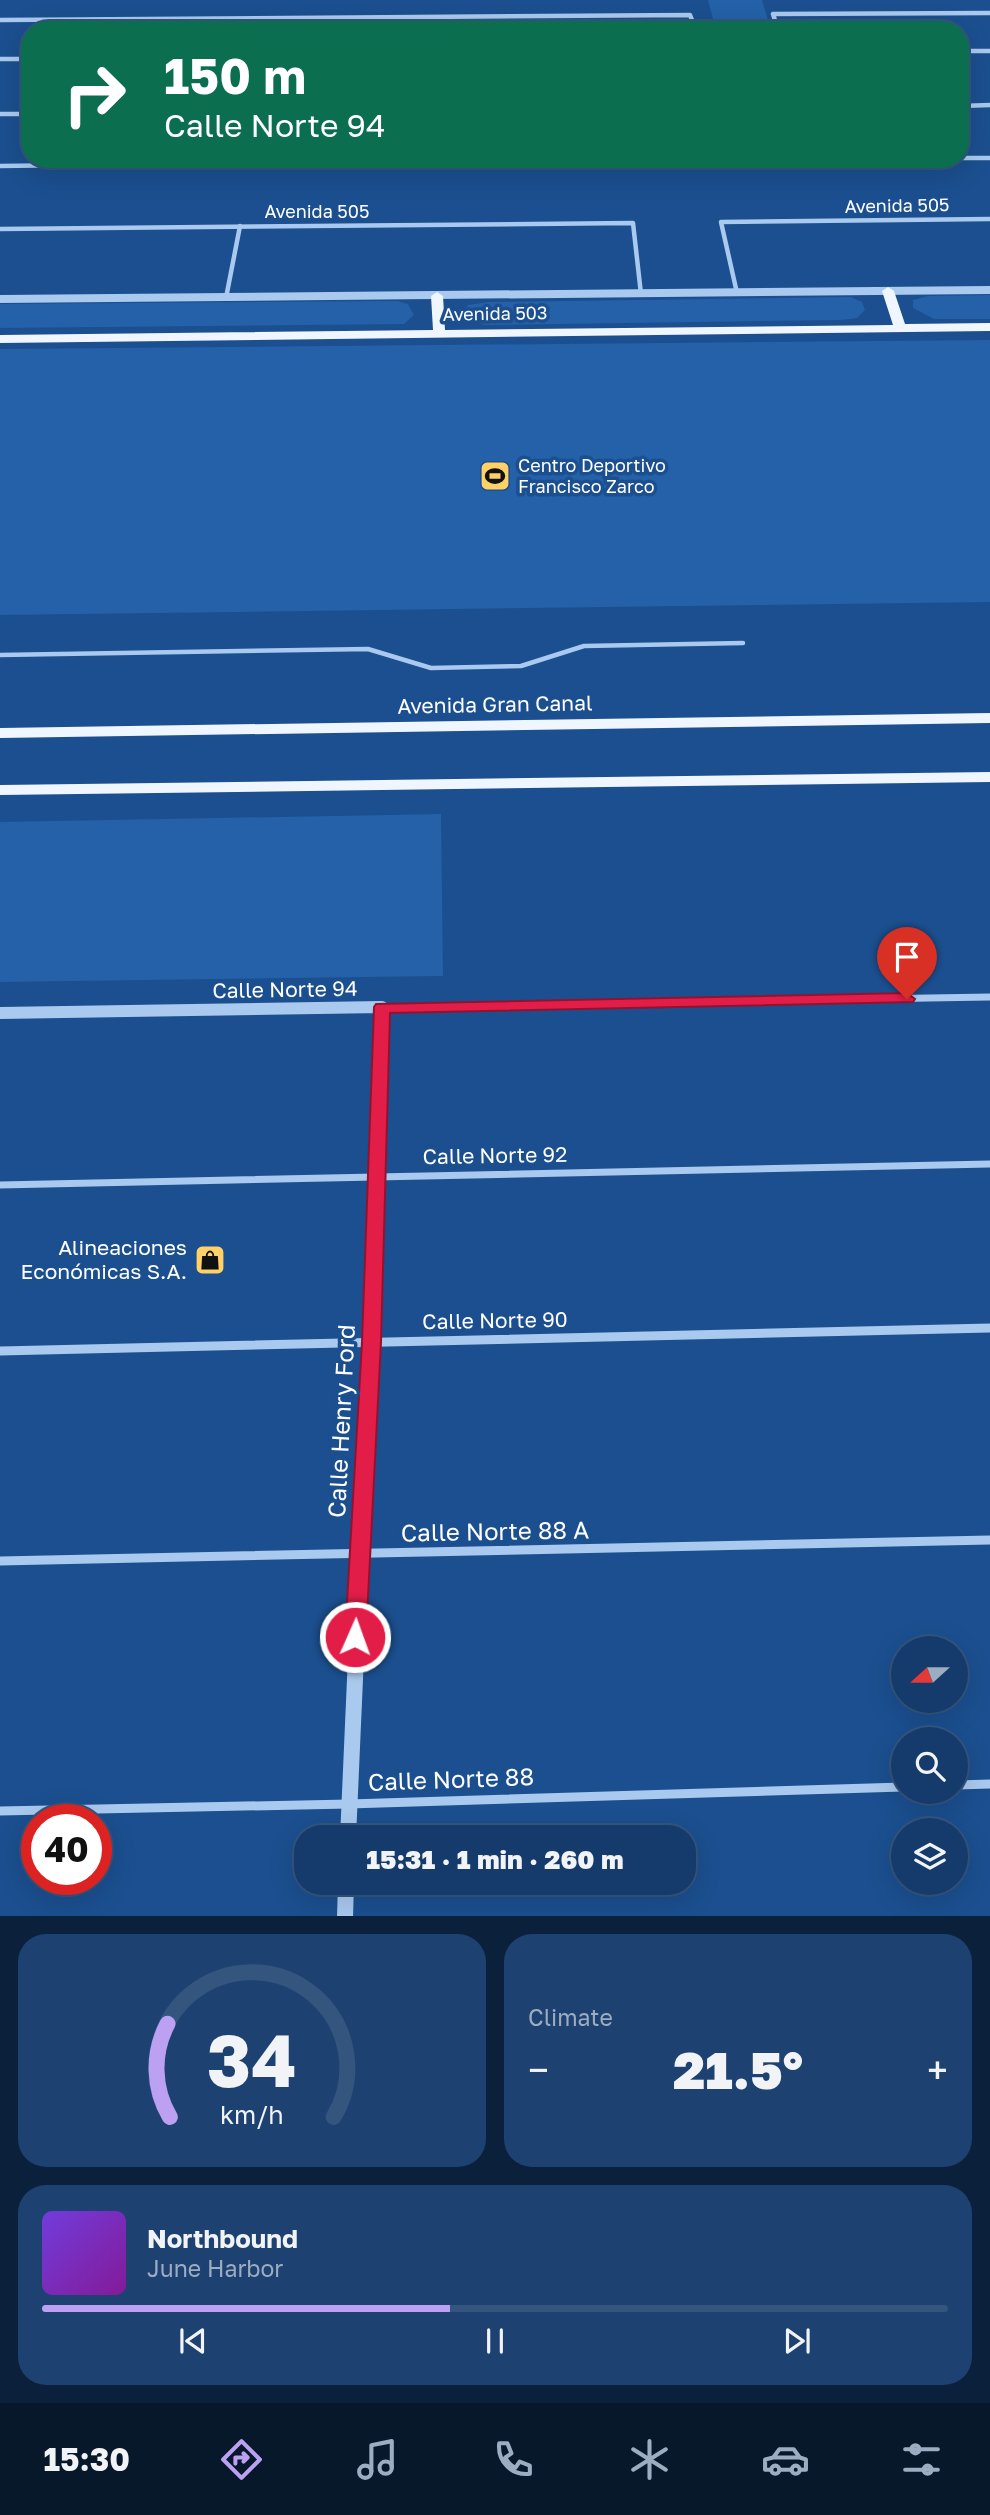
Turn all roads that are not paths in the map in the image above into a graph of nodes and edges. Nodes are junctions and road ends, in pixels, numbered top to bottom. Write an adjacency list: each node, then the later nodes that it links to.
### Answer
1 (990, 13): 6 (street)
2 (267, 18): 3 (street); 4 (street); 5 (street)
3 (0, 20)
4 (266, 21)
5 (692, 21)
6 (775, 21)
7 (969, 51): 8 (street)
8 (990, 51)
9 (0, 59): 10 (street)
10 (21, 59)
11 (969, 106): 12 (street)
12 (990, 106)
13 (0, 114): 14 (street)
14 (21, 114)
15 (969, 158): 16 (street)
16 (990, 158)
17 (0, 166): 18 (street)
18 (21, 166)
19 (990, 219): 24 (street, Avenida 505)
20 (240, 226): 21 (street, Avenida 505); 25 (street, Avenida 505); 27 (street)
21 (0, 229)
22 (990, 290): 23 (street, Avenida 503)
23 (888, 291): 24 (street, Avenida 503); 29 (main road)
24 (737, 293): 25 (street, Avenida 503)
25 (641, 294): 26 (street, Avenida 503)
26 (437, 296): 27 (street, Avenida 503); 31 (main road)
27 (226, 298): 28 (street, Avenida 503)
28 (0, 299)
29 (900, 327): 30 (main road, Avenida 503); 31 (main road, Avenida 503)
30 (990, 327)
31 (439, 332): 32 (main road, Avenida 503)
32 (0, 339)
33 (743, 643): 34 (lane)
34 (0, 655)
35 (990, 718): 36 (main road, Avenida Gran Canal)
36 (0, 733)
37 (990, 777): 38 (main road)
38 (0, 790)
39 (990, 997): 40 (street, Calle Norte 94)
40 (382, 1007): 41 (street, Calle Norte 94); 43 (street, Calle Henry Ford)
41 (0, 1013)
42 (990, 1164): 43 (street, Calle Norte 92)
43 (376, 1175): 44 (street, Calle Norte 92); 46 (street, Calle Henry Ford)
44 (0, 1185)
45 (990, 1328): 46 (street, Calle Norte 90)
46 (371, 1342): 47 (street, Calle Norte 90); 49 (street, Calle Henry Ford)
47 (0, 1350)
48 (990, 1540): 49 (street, Calle Norte 88 A)
49 (359, 1554): 50 (street, Calle Norte 88 A); 54 (street, Calle Henry Ford)
50 (0, 1561)
51 (990, 1784): 52 (street)
52 (968, 1785)
53 (891, 1787): 54 (street, Calle Norte 88)
54 (349, 1804): 55 (street, Calle Norte 88); 56 (street, Calle Henry Ford)
55 (0, 1811)
56 (348, 1825)
57 (346, 1895): 58 (street)
58 (345, 1916)

